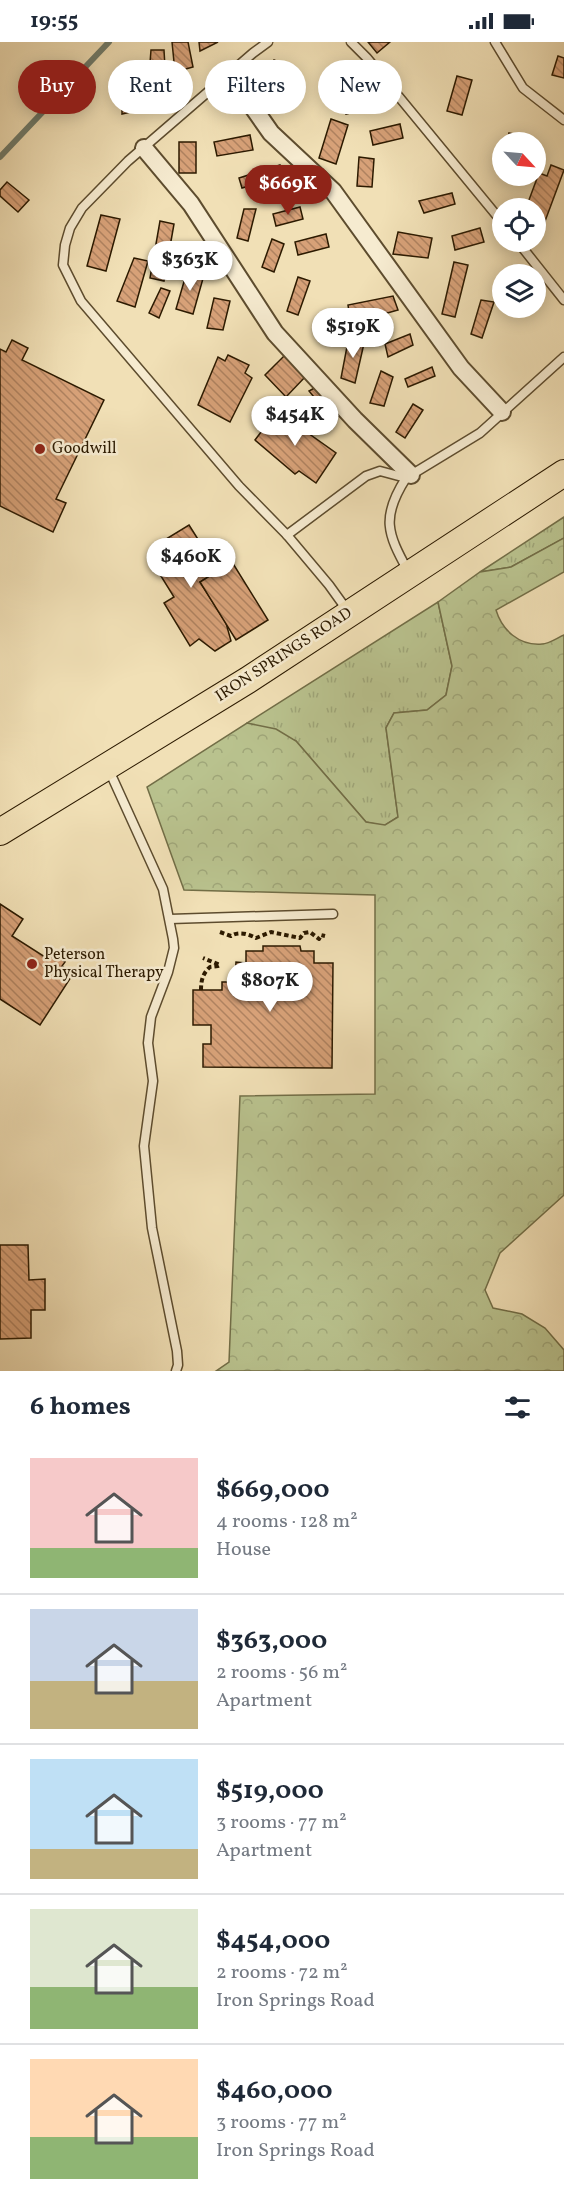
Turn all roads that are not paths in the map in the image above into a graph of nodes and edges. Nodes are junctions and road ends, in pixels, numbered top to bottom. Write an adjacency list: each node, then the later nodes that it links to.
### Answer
1 (268, 42): 4 (lane)
2 (351, 42): 9 (lane)
3 (495, 42): 7 (lane)
4 (246, 60)
5 (205, 95): 8 (lane)
6 (257, 114): 13 (street)
7 (564, 120)
8 (144, 148): 15 (street); 16 (lane)
9 (492, 210)
10 (526, 252): 11 (lane)
11 (564, 300)
12 (564, 357): 13 (lane)
13 (502, 412): 15 (lane)
14 (564, 473): 17 (main road, IRON SPRINGS ROAD)
15 (408, 477): 16 (lane); 17 (lane)
16 (287, 535): 18 (lane)
17 (409, 573): 18 (main road, IRON SPRINGS ROAD)
18 (349, 613): 19 (main road, IRON SPRINGS ROAD)
19 (108, 767): 20 (main road, IRON SPRINGS ROAD); 22 (lane)
20 (0, 832)
21 (333, 914): 22 (lane)
22 (170, 919): 23 (lane)
23 (176, 1371)

